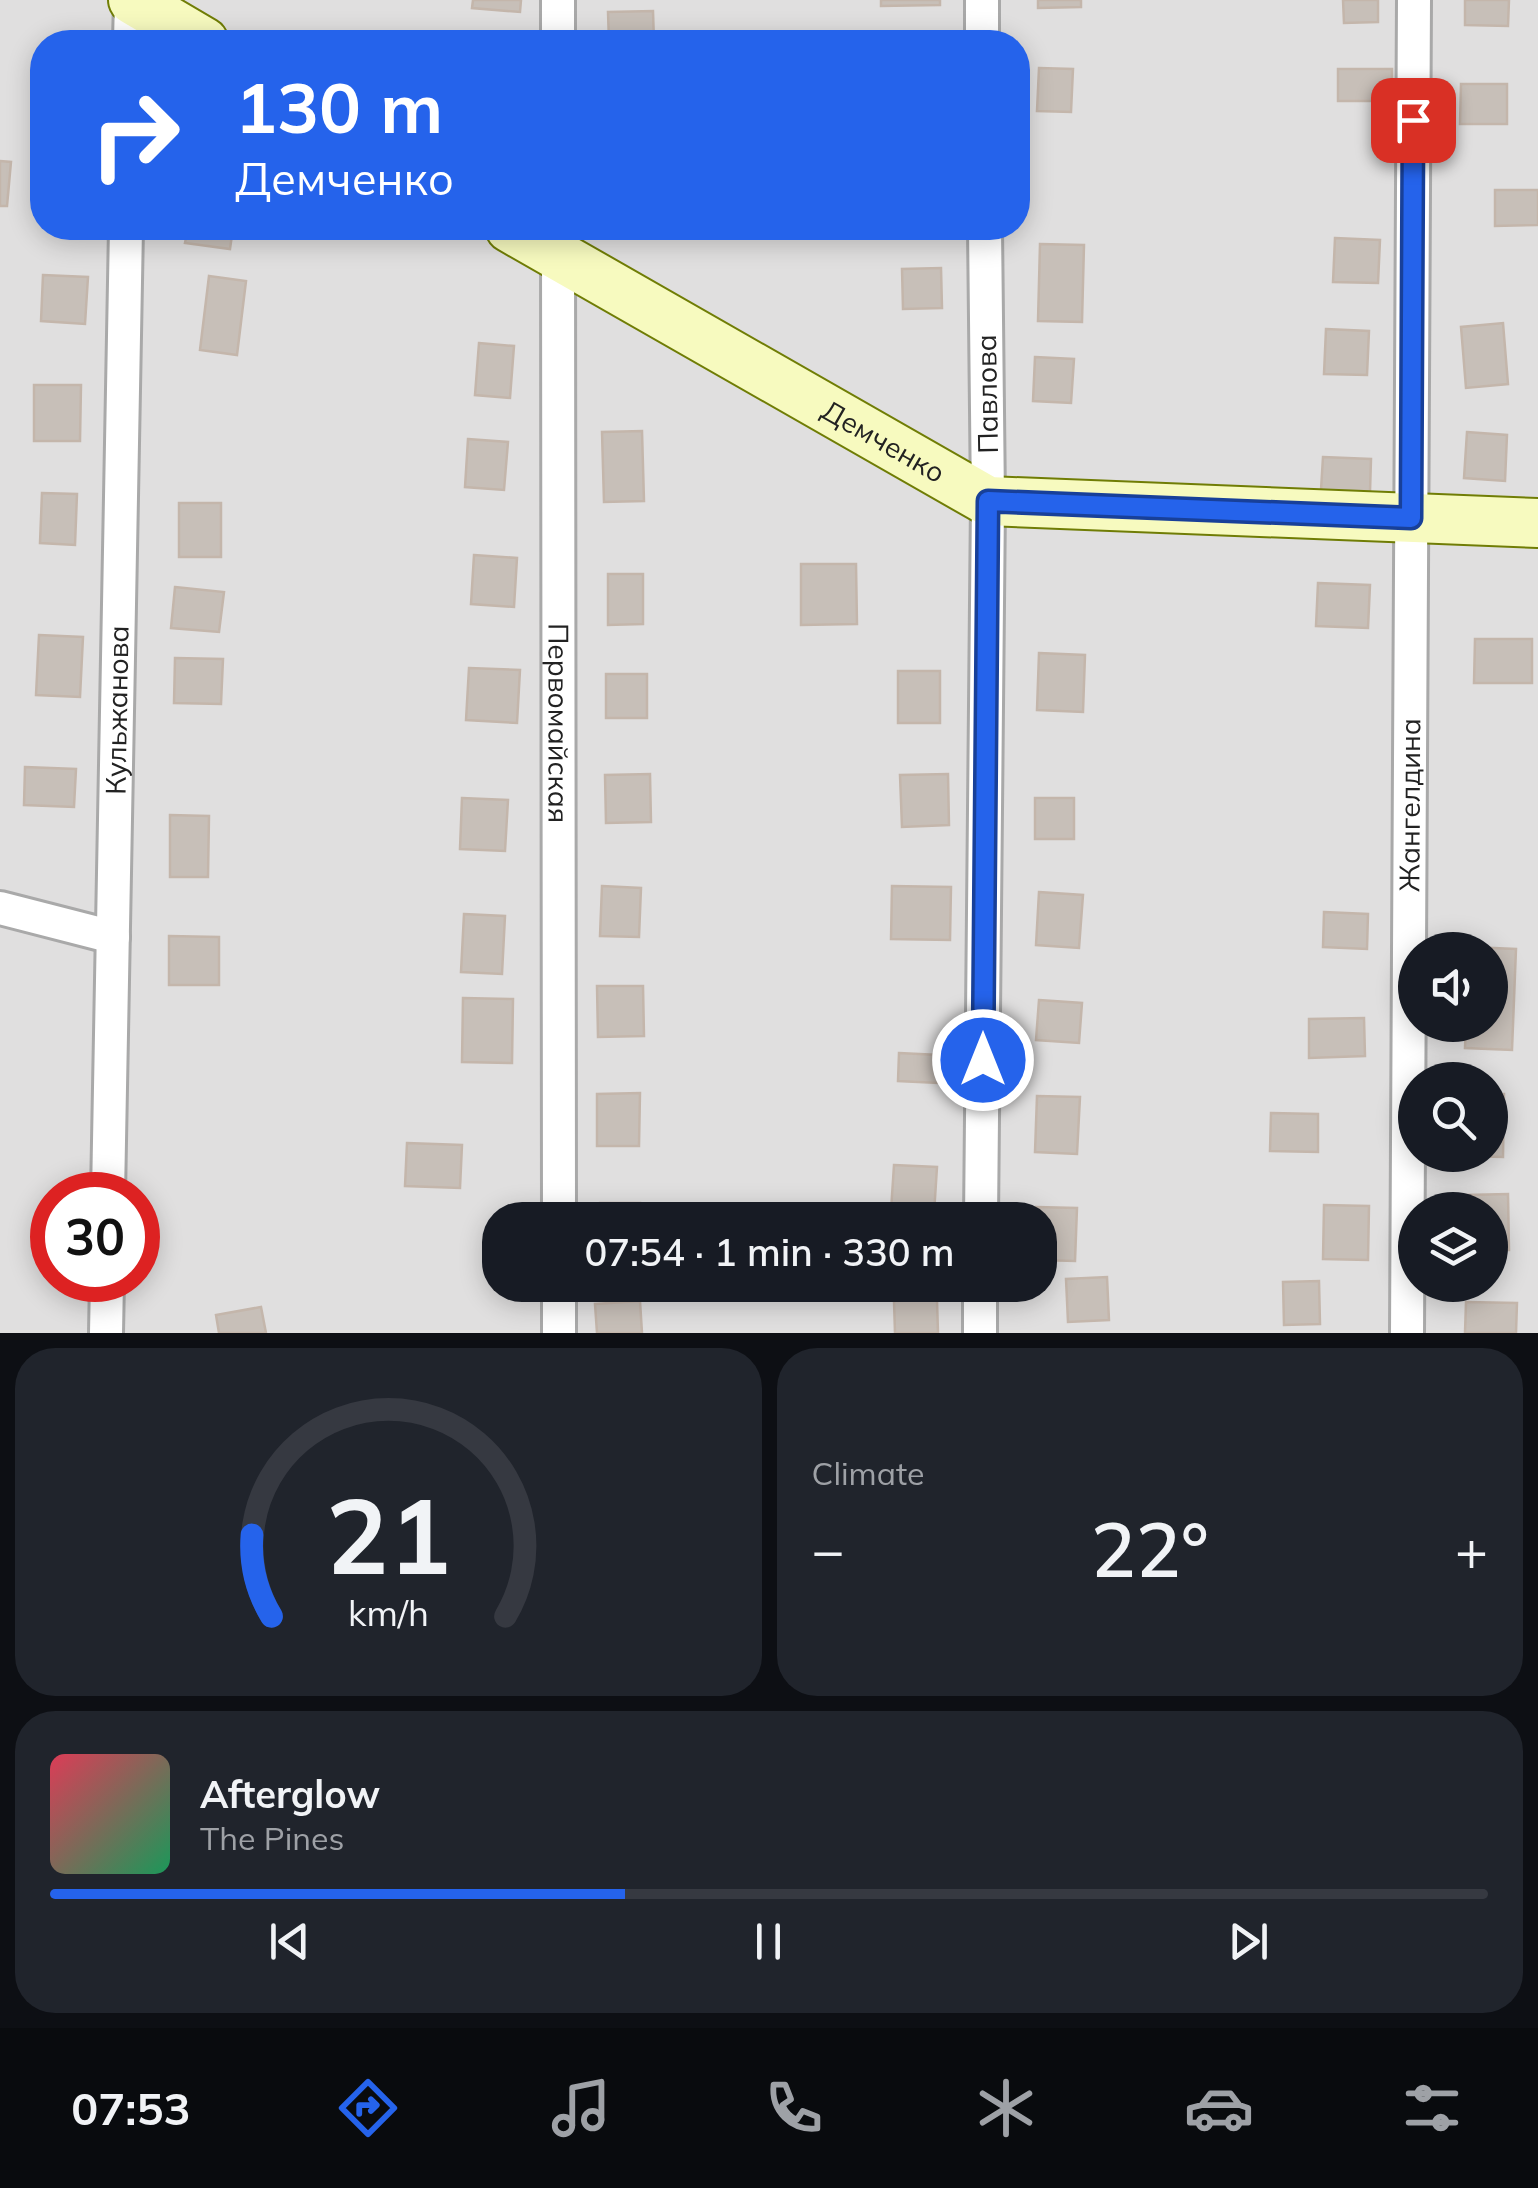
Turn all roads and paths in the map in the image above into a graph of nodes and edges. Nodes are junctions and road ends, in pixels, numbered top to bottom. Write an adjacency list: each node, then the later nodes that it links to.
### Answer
1 (132, 0): 5 (street); 6 (street)
2 (558, 0): 7 (street)
3 (982, 0): 8 (street)
4 (1414, 0): 13 (street, Жангелдина)
5 (131, 30)
6 (183, 30)
7 (558, 30)
8 (982, 30)
9 (126, 240): 16 (street, Кульжанова)
10 (985, 240): 12 (street, Павлова)
11 (558, 242): 12 (street, Демченко); 18 (street, Первомайская)
12 (988, 501): 13 (street, Демченко); 19 (street, Павлова)
13 (1411, 518): 14 (street, Демченко); 26 (street, Жангелдина)
14 (1538, 523)
15 (0, 908): 16 (street)
16 (113, 937): 17 (street, Кульжанова)
17 (108, 1172)
18 (559, 1202)
19 (981, 1202)
20 (107, 1302): 23 (street)
21 (559, 1302): 24 (street)
22 (980, 1302): 25 (street)
23 (106, 1333)
24 (560, 1333)
25 (980, 1333)
26 (1407, 1333)

